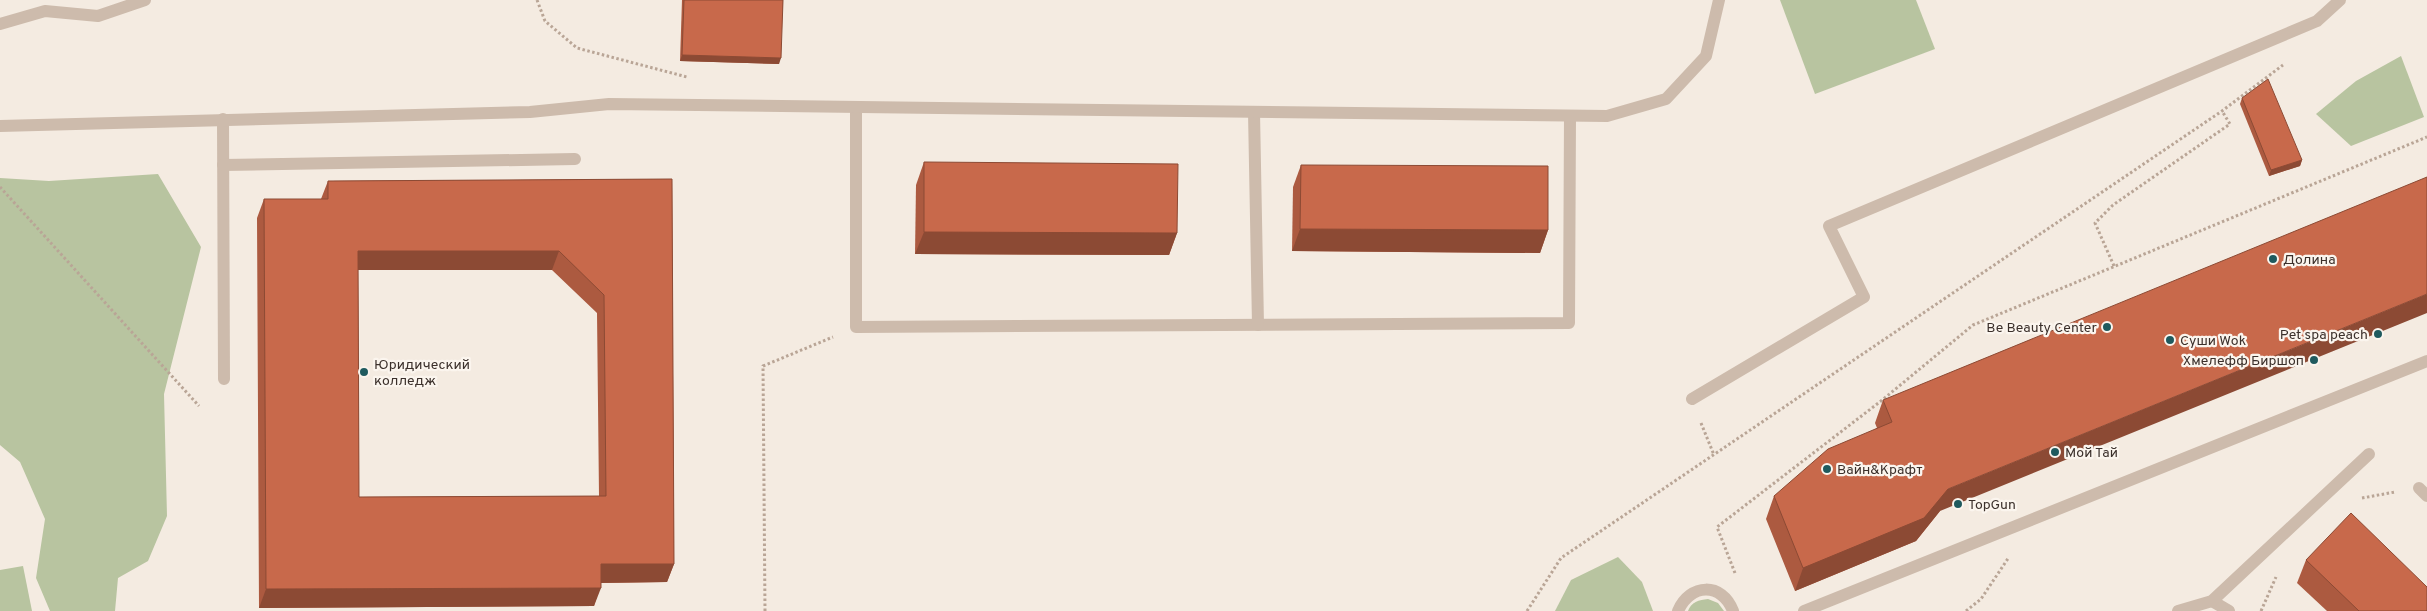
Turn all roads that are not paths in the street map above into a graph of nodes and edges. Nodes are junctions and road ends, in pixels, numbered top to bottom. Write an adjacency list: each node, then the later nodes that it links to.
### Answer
1 (145, 0): 4 (lane)
2 (1719, 0): 7 (lane)
3 (2340, 0): 15 (lane)
4 (0, 24)
5 (856, 107): 6 (lane); 8 (lane); 12 (lane)
6 (1254, 112): 7 (lane); 12 (lane)
7 (1570, 116): 12 (lane)
8 (222, 119): 9 (lane); 11 (lane)
9 (0, 126)
10 (575, 159): 11 (lane)
11 (223, 165): 14 (lane)
12 (1258, 325)
13 (2427, 360): 20 (lane)
14 (224, 379)
15 (1692, 399)
16 (2369, 454): 17 (lane)
17 (2212, 601): 21 (lane); 22 (lane)
18 (1678, 611): 19 (lane)
19 (1734, 611)
20 (1804, 611)
21 (2178, 611)
22 (2229, 611)

